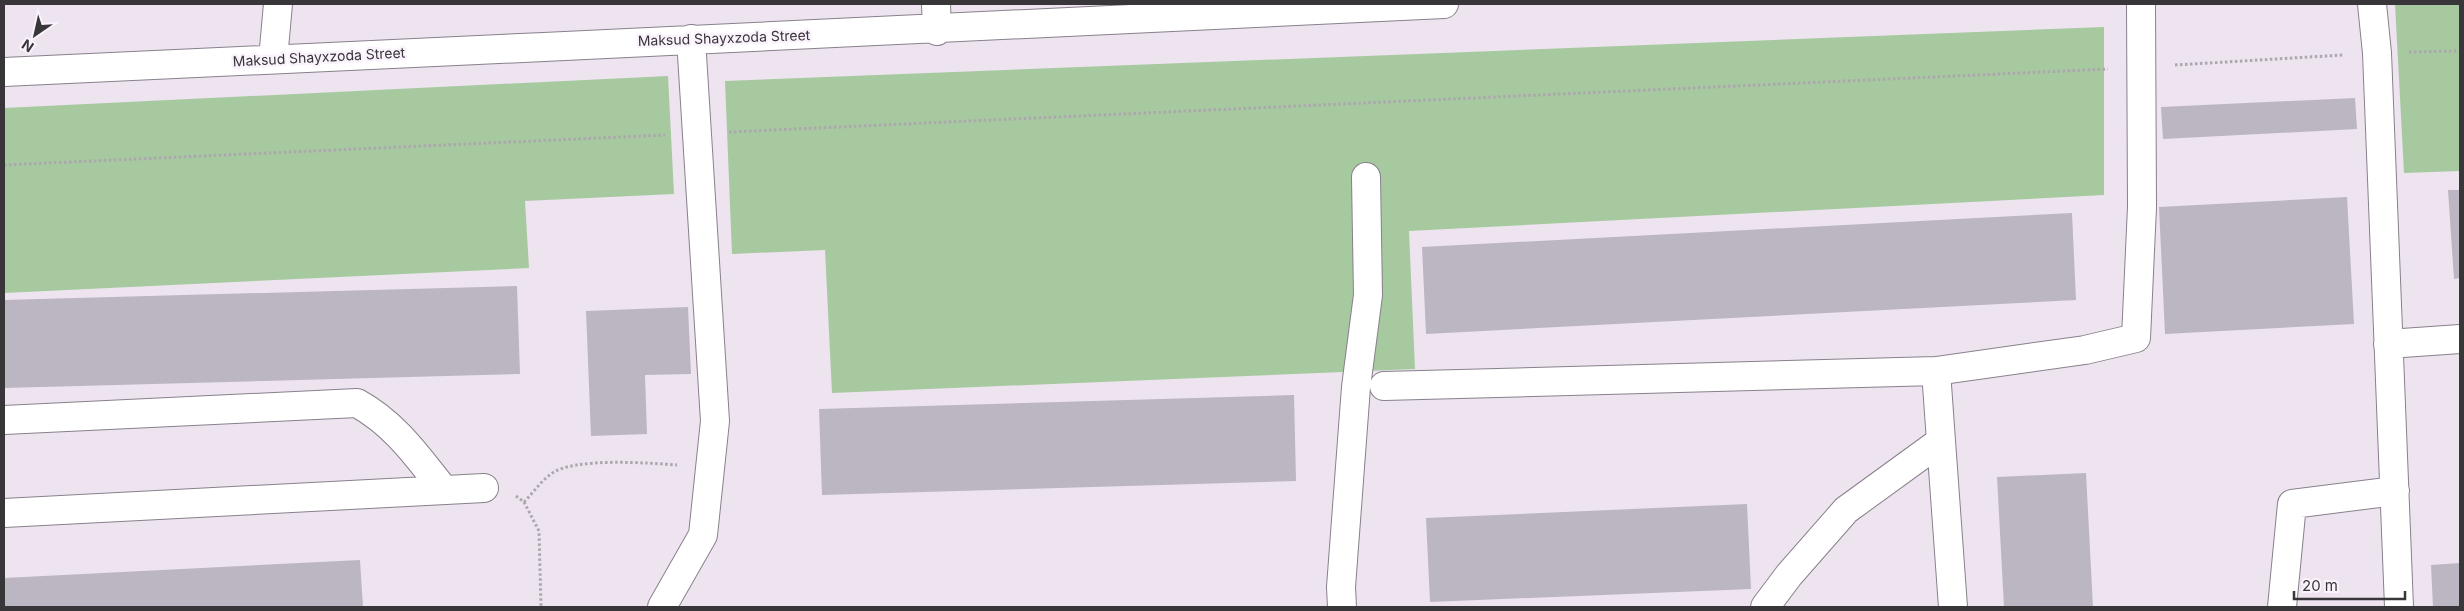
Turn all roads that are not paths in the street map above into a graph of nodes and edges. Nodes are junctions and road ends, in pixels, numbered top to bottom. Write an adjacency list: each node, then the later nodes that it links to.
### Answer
1 (278, 4): 9 (street)
2 (936, 4): 7 (street)
3 (1444, 4): 6 (street, Maksud Shayxzoda Street)
4 (2141, 4): 14 (street)
5 (2372, 4): 13 (street)
6 (1411, 5): 7 (street, Maksud Shayxzoda Street)
7 (937, 31): 8 (street, Maksud Shayxzoda Street)
8 (691, 39): 9 (street, Maksud Shayxzoda Street); 22 (street)
9 (273, 59): 10 (street, Maksud Shayxzoda Street)
10 (4, 72)
11 (1366, 177): 23 (street)
12 (2460, 339): 13 (street)
13 (2388, 344): 20 (street)
14 (1936, 371): 15 (street); 17 (street)
15 (1384, 386)
16 (4, 420): 19 (street)
17 (1941, 441): 24 (street); 25 (street)
18 (484, 488): 19 (street)
19 (444, 490): 21 (street)
20 (2395, 492): 26 (street); 27 (street)
21 (4, 513)
22 (662, 607)
23 (1342, 607)
24 (1765, 607)
25 (1953, 607)
26 (2282, 607)
27 (2399, 607)

